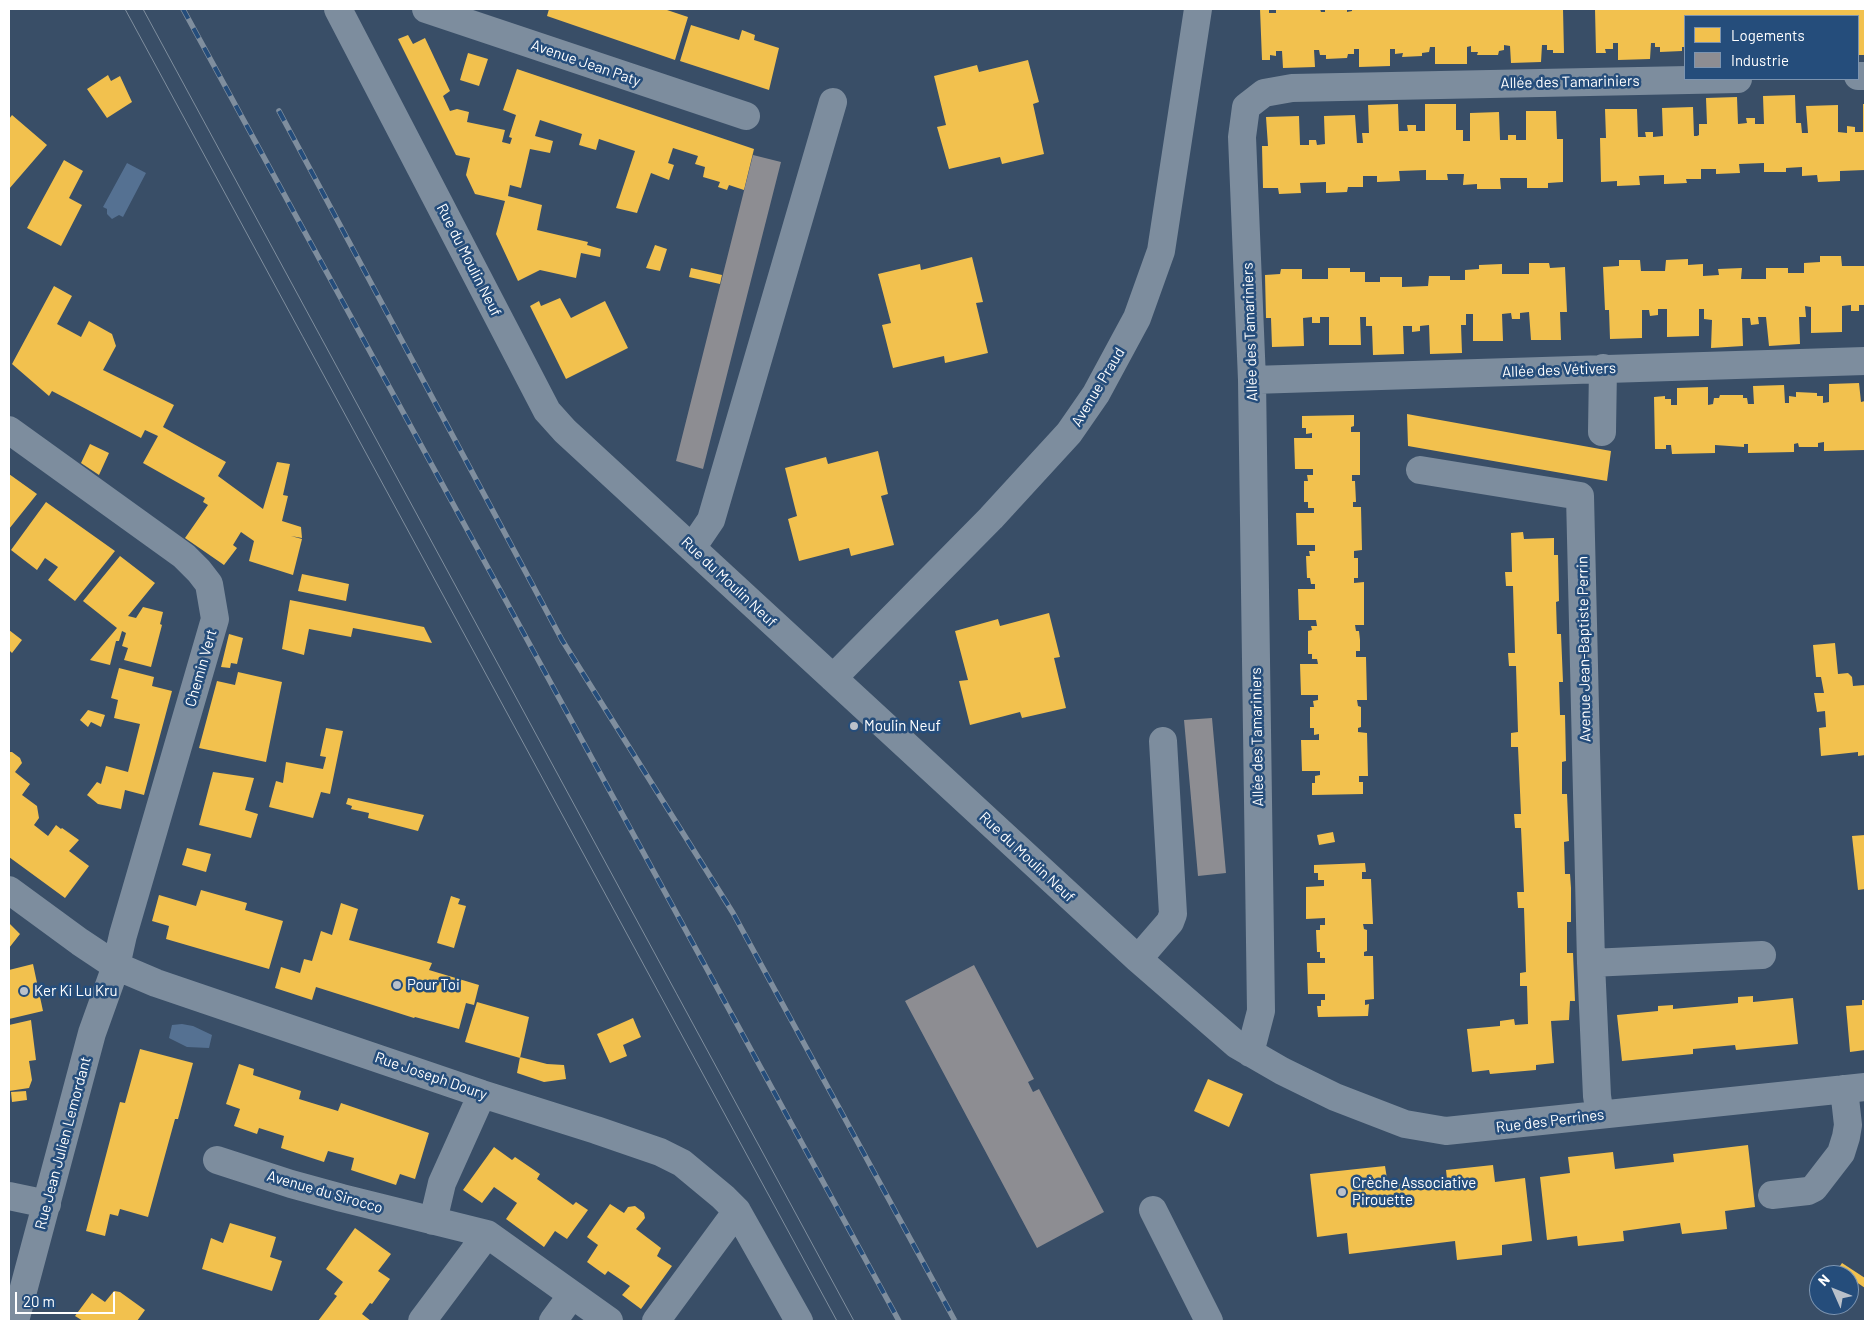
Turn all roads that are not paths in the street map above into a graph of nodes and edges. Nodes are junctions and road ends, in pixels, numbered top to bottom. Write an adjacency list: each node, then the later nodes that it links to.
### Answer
1 (338, 9): 13 (street, Rue du Moulin Neuf)
2 (426, 9): 6 (street, Avenue Jean Paty)
3 (1198, 9): 14 (street, Avenue Praud)
4 (1688, 80): 9 (street, Allée des Tamariniers)
5 (834, 102): 13 (street)
6 (746, 116)
7 (1865, 361): 8 (street, Allée des Vétivers)
8 (1603, 368): 9 (street, Allée des Vétivers); 11 (street)
9 (1252, 380): 21 (street, Allée des Tamariniers)
10 (9, 430): 20 (street, Chemin Vert)
11 (1602, 432)
12 (1420, 470): 19 (street, Avenue Jean-Baptiste Perrin)
13 (692, 548): 14 (street, Rue du Moulin Neuf)
14 (833, 678): 18 (street, Rue du Moulin Neuf)
15 (1163, 741): 18 (street)
16 (9, 890): 20 (street, Rue Joseph Doury)
17 (1762, 955): 19 (street)
18 (1138, 958): 21 (street, Rue du Moulin Neuf)
19 (1591, 963): 24 (street, Avenue Jean-Baptiste Perrin)
20 (116, 966): 23 (street, Rue Joseph Doury); 28 (street, Rue Jean Julien Lemordant)
21 (1250, 1053): 24 (street, Rue des Perrines)
22 (1855, 1088): 24 (street, Rue des Perrines); 26 (street)
23 (482, 1094): 30 (street, Rue Joseph Doury); 31 (street)
24 (1600, 1115)
25 (217, 1160): 31 (street, Avenue du Sirocco)
26 (1772, 1195)
27 (9, 1196): 28 (street)
28 (47, 1204): 35 (street, Rue Jean Julien Lemordant)
29 (1153, 1210): 40 (street)
30 (736, 1211): 38 (street); 39 (street, Rue Joseph Doury)
31 (433, 1221): 32 (street, Avenue du Sirocco)
32 (487, 1234): 33 (street, Avenue du Sirocco); 34 (street)
33 (572, 1295): 36 (street); 37 (street, Avenue du Sirocco)
34 (425, 1320)
35 (15, 1321)
36 (553, 1321)
37 (609, 1321)
38 (656, 1321)
39 (799, 1321)
40 (1209, 1321)

